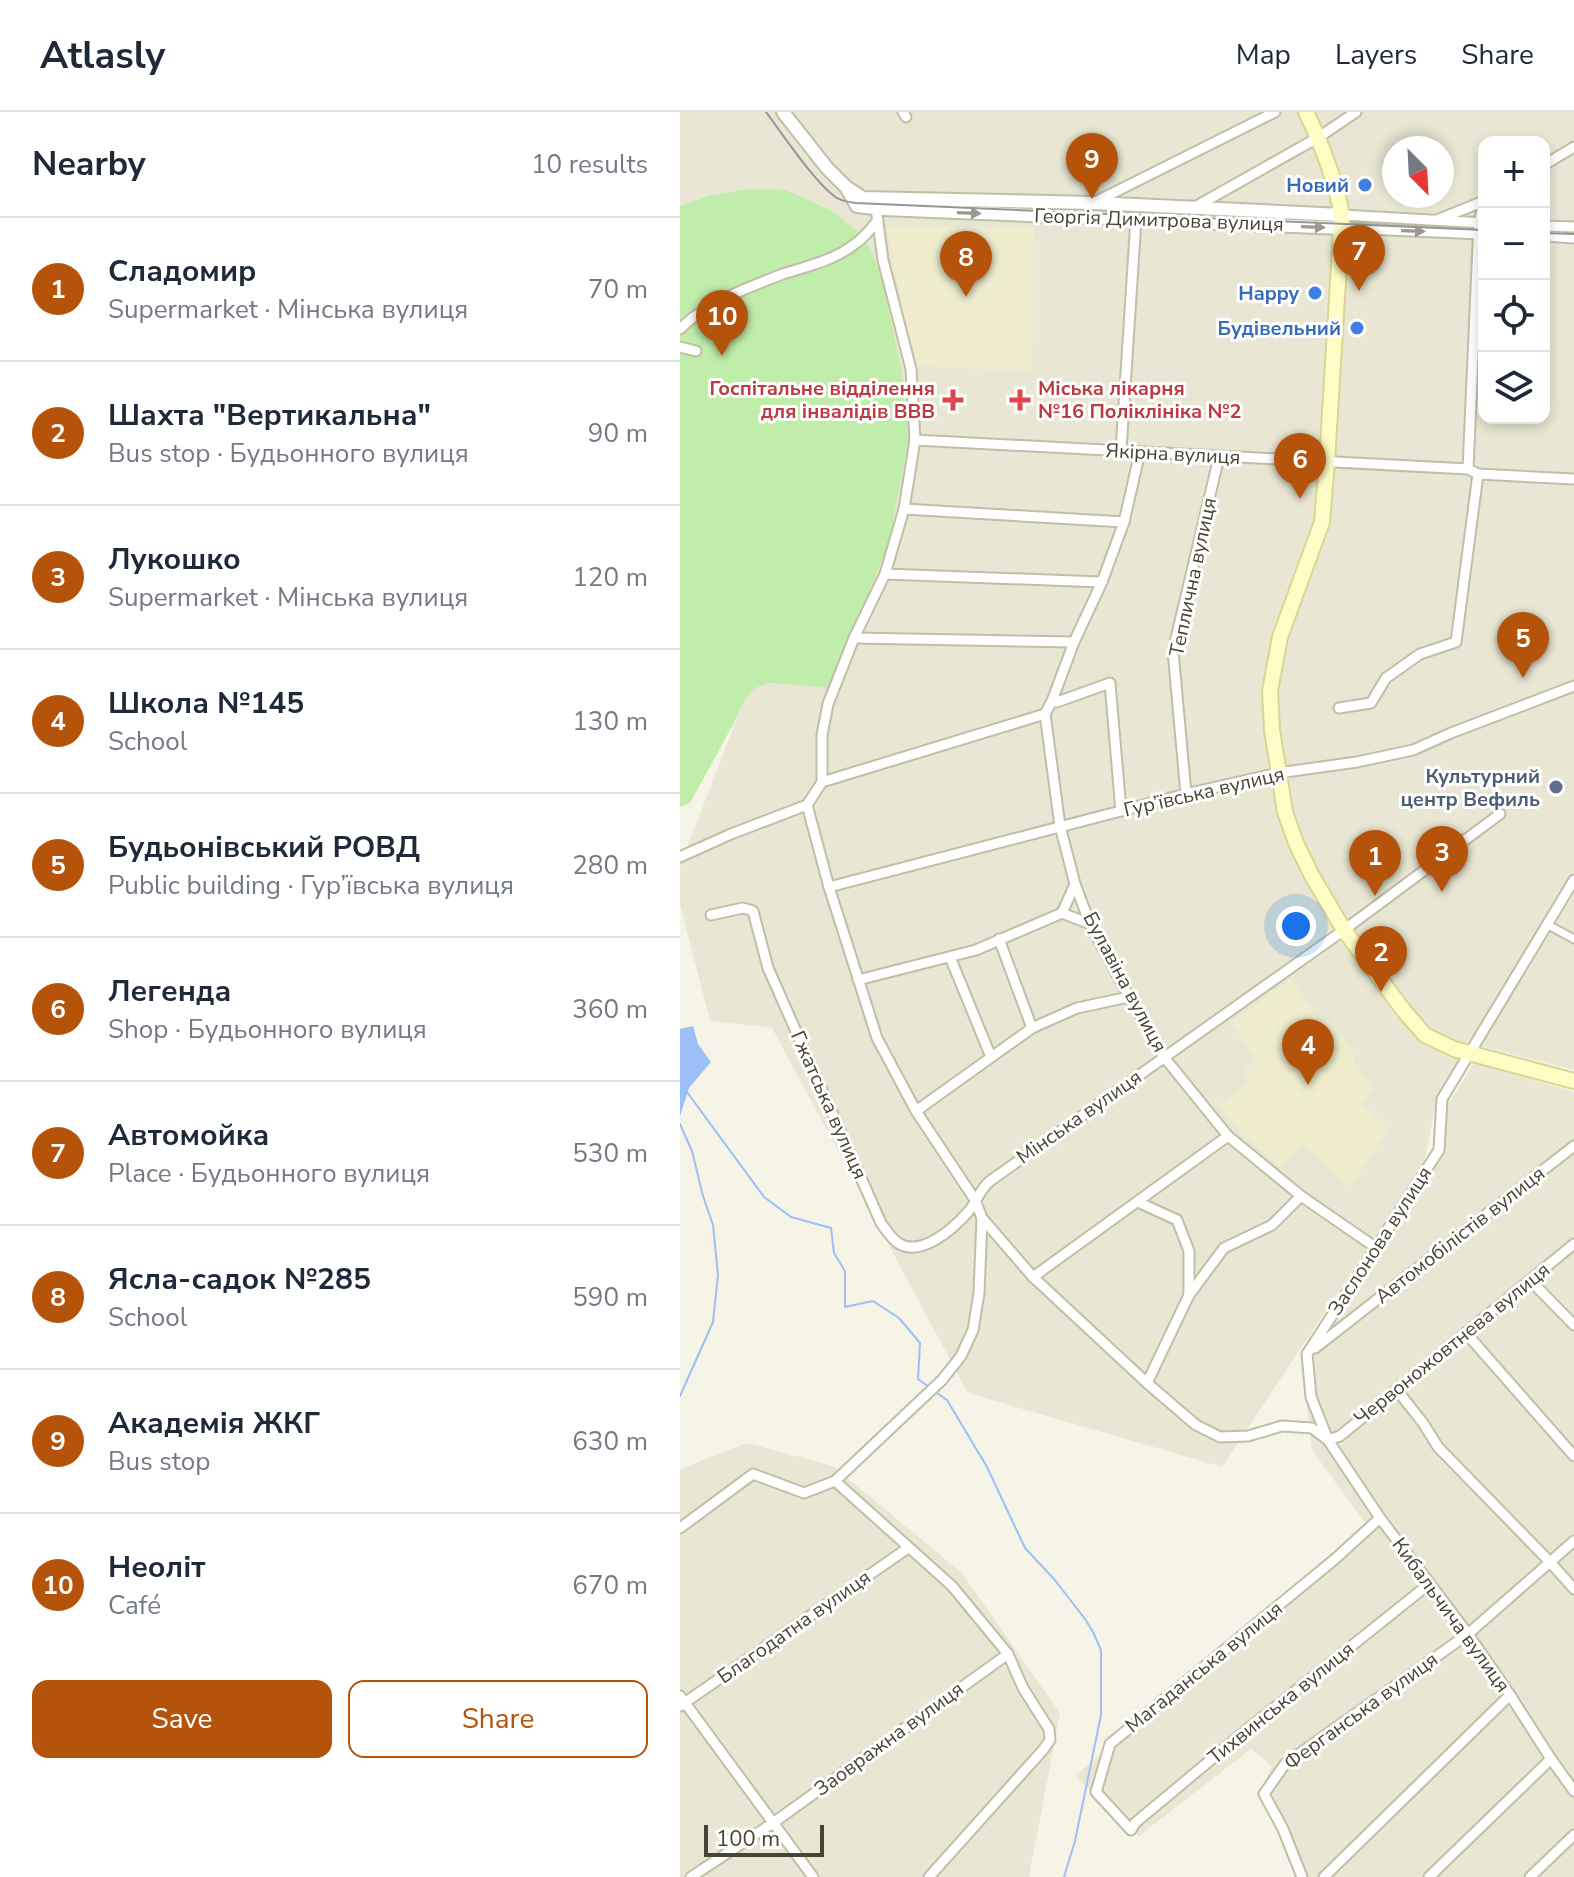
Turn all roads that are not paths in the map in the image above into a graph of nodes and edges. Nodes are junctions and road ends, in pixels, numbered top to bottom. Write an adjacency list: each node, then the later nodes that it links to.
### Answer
1 (783, 112): 8 (street, Георгія Димитрова вулиця)
2 (1275, 112): 9 (street)
3 (1306, 112): 5 (main road)
4 (1356, 112): 5 (street)
5 (1319, 137): 11 (street); 14 (main road)
6 (1574, 147): 7 (street)
7 (1550, 161)
8 (846, 187): 9 (street, Георгія Димитрова вулиця); 12 (street, Георгія Димитрова вулиця)
9 (1094, 203): 11 (street, Георгія Димитрова вулиця)
10 (1478, 203): 15 (street, Георгія Димитрова вулиця)
11 (1195, 207): 14 (street, Георгія Димитрова вулиця)
12 (877, 214): 13 (street, Георгія Димитрова вулиця, one-way to 13); 23 (street); 26 (street)
13 (1136, 219): 14 (street, Георгія Димитрова вулиця, one-way to 14); 27 (street)
14 (1342, 221): 15 (street, Георгія Димитрова вулиця); 19 (street, Георгія Димитрова вулиця, one-way to 19); 30 (main road)
15 (1434, 221): 17 (street, Георгія Димитрова вулиця)
16 (1550, 226): 18 (street)
17 (1478, 227)
18 (1574, 227)
19 (1478, 228)
20 (1550, 236): 21 (street)
21 (1574, 238)
22 (1480, 280): 31 (street)
23 (680, 329)
24 (680, 347): 25 (street)
25 (696, 351)
26 (915, 440): 27 (street, Якірна вулиця); 33 (street)
27 (1121, 450): 28 (street, Якірна вулиця)
28 (1140, 452): 29 (street, Якірна вулиця); 34 (street)
29 (1219, 457): 30 (street, Якірна вулиця); 45 (street, Теплична вулиця)
30 (1327, 462): 31 (street, Якірна вулиця); 43 (main road)
31 (1473, 472): 32 (street, Якірна вулиця); 41 (street)
32 (1574, 479)
33 (904, 509): 34 (street); 35 (street)
34 (1124, 522): 36 (street)
35 (885, 574): 36 (street); 37 (street)
36 (1102, 582): 38 (street)
37 (854, 638): 38 (street); 44 (street)
38 (1074, 642): 40 (street)
39 (1574, 686): 43 (street, Гур’ївська вулиця)
40 (1052, 701): 42 (street); 47 (street)
41 (1339, 708)
42 (1045, 714): 44 (street); 49 (street, Булавіна вулиця)
43 (1278, 773): 45 (street, Гур’ївська вулиця); 58 (main road)
44 (822, 782): 46 (street)
45 (1186, 794): 47 (street, Гур’ївська вулиця)
46 (807, 805): 50 (street); 53 (street)
47 (1121, 811): 49 (street, Гур’ївська вулиця)
48 (1500, 814): 58 (street, Мінська вулиця)
49 (1060, 826): 52 (street, Булавіна вулиця); 53 (street, Гур’ївська вулиця)
50 (680, 857)
51 (1574, 880): 57 (street, Заслонова вулиця)
52 (1075, 884): 54 (street); 56 (street, Булавіна вулиця)
53 (829, 887): 62 (street)
54 (1062, 913): 56 (street); 59 (street)
55 (711, 915): 73 (street, Гжатська вулиця)
56 (1090, 924): 63 (street, Булавіна вулиця)
57 (1548, 925): 60 (street); 65 (street, Заслонова вулиця)
58 (1344, 930): 65 (main road); 67 (street, Мінська вулиця)
59 (999, 939): 61 (street); 64 (street)
60 (1574, 939)
61 (950, 957): 62 (street); 66 (street)
62 (858, 980): 69 (street)
63 (1129, 997): 64 (street); 67 (street, Булавіна вулиця)
64 (1032, 1028): 66 (street)
65 (1470, 1054): 68 (main road); 77 (street, Заслонова вулиця)
66 (991, 1057): 69 (street)
67 (1164, 1057): 70 (street, Булавіна вулиця); 73 (street, Мінська вулиця)
68 (1574, 1080)
69 (916, 1111): 73 (street)
70 (1228, 1136): 72 (street, Булавіна вулиця); 74 (street)
71 (1574, 1146): 83 (street, Автомобілістів вулиця)
72 (1301, 1196): 77 (street, Булавіна вулиця); 80 (street)
73 (975, 1200): 75 (street)
74 (1138, 1202): 78 (street); 80 (street)
75 (982, 1218): 78 (street); 88 (street)
76 (1574, 1244): 79 (street, Червоножовтнева вулиця)
77 (1375, 1247): 83 (street, Заслонова вулиця)
78 (1033, 1277): 84 (street)
79 (1530, 1280): 81 (street); 82 (street, Червоножовтнева вулиця)
80 (1189, 1295): 84 (street)
81 (1574, 1325)
82 (1466, 1333): 85 (street, Червоножовтнева вулиця); 87 (street)
83 (1307, 1354): 86 (street)
84 (1147, 1383): 86 (street)
85 (1397, 1390): 86 (street, Червоножовтнева вулиця); 93 (street)
86 (1328, 1440): 89 (street, Кибальчича вулиця)
87 (1574, 1456)
88 (835, 1481): 90 (street); 92 (street)
89 (1380, 1518): 94 (street, Кибальчича вулиця); 103 (street, Магаданська вулиця)
90 (680, 1528)
91 (1574, 1541): 93 (street, Ферганська вулиця)
92 (908, 1548): 97 (street); 99 (street, Благодатна вулиця)
93 (1549, 1561): 95 (street); 96 (street, Ферганська вулиця)
94 (1429, 1584): 96 (street, Кибальчича вулиця); 103 (street, Тихвинська вулиця)
95 (1574, 1589)
96 (1468, 1634): 98 (street, Кибальчича вулиця); 108 (street, Ферганська вулиця)
97 (1008, 1654): 102 (street, Заовражна вулиця); 107 (street)
98 (1510, 1695): 100 (street, Кибальчича вулиця); 109 (street)
99 (682, 1701): 102 (street)
100 (1551, 1759): 101 (street, Кибальчича вулиця); 110 (street)
101 (1574, 1791)
102 (773, 1823): 105 (street, Заовражна вулиця); 106 (street)
103 (1135, 1823)
104 (1574, 1835): 111 (street)
105 (691, 1877)
106 (813, 1877)
107 (929, 1877)
108 (1302, 1877)
109 (1324, 1877)
110 (1429, 1877)
111 (1530, 1877)

